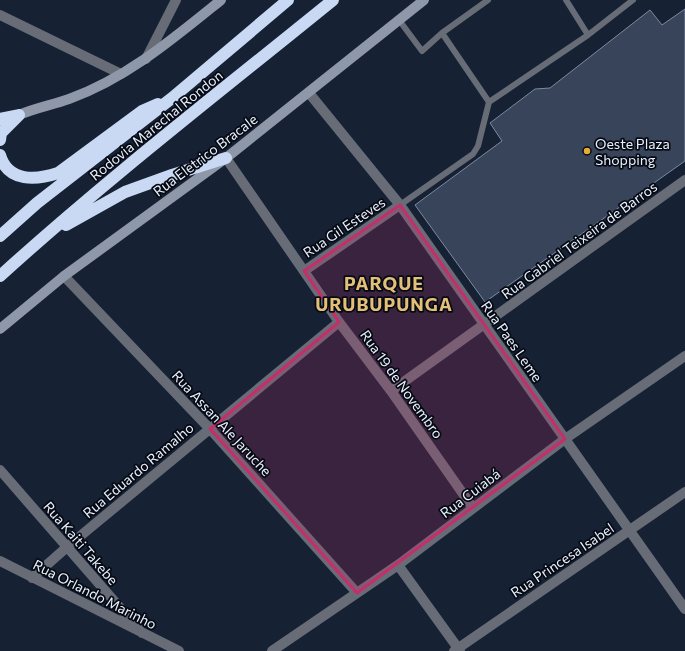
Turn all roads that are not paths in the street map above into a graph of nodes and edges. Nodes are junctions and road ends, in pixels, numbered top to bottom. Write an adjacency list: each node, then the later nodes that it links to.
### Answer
1 (176, 0): 13 (street)
2 (221, 0): 13 (main road)
3 (288, 0): 16 (highway, Rodovia Marechal Rondon)
4 (333, 0): 26 (highway, Rodovia Marechal Rondon)
5 (424, 0): 10 (main road, Rua Eletrico Bracale)
6 (488, 0): 11 (lane)
7 (566, 0): 12 (lane)
8 (633, 0): 12 (lane)
9 (0, 15): 14 (street)
10 (399, 20): 11 (lane); 15 (main road, Rua Eletrico Bracale)
11 (442, 33): 17 (lane)
12 (588, 35): 17 (lane)
13 (146, 59): 14 (main road)
14 (121, 74): 18 (main road)
15 (309, 93): 22 (main road, Rua Eletrico Bracale); 24 (street, Rua Paes Leme)
16 (172, 98): 21 (highway); 25 (highway, Rodovia Marechal Rondon)
17 (489, 102): 24 (lane)
18 (19, 114): 19 (highway); 20 (highway)
19 (0, 119)
20 (0, 140)
21 (0, 155)
22 (226, 158): 26 (highway); 27 (street, Rua 19 de Novembro); 29 (main road, Rua Eletrico Bracale)
23 (684, 183): 31 (street, Rua Gabriel Teixeira de Barros)
24 (400, 206): 27 (street, Rua Gil Esteves); 31 (street, Rua Paes Leme)
25 (0, 236)
26 (44, 236): 28 (highway, Rodovia Marechal Rondon)
27 (304, 272): 30 (street, Rua 19 de Novembro)
28 (0, 276)
29 (64, 276): 32 (main road, Rua Eletrico Bracale); 35 (street, Rua Assan Ale Jaruche)
30 (339, 322): 34 (street, Rua 19 de Novembro); 35 (street, Rua Eduardo Ramalho)
31 (484, 325): 34 (street, Rua Gabriel Teixeira de Barros); 36 (street, Rua Paes Leme)
32 (0, 329)
33 (685, 356): 36 (street, Rua Cuiabá)
34 (391, 391): 39 (street, Rua 19 de Novembro)
35 (210, 429): 41 (street, Rua Eduardo Ramalho); 45 (street, Rua Assan Ale Jaruche)
36 (565, 439): 39 (street, Rua Cuiabá); 40 (street, Rua Paes Leme)
37 (0, 470): 41 (street, Rua Kaiti Takebe)
38 (685, 492): 40 (street, Rua Princesa Isabel)
39 (473, 508): 43 (street, Rua Cuiabá)
40 (630, 531): 46 (street, Rua Paes Leme); 48 (street, Rua Princesa Isabel)
41 (67, 547): 44 (street, Rua Eduardo Ramalho); 47 (street, Rua Kaiti Takebe)
42 (0, 561): 44 (street, Rua Orlando Marinho)
43 (398, 565): 45 (street, Rua Cuiabá); 48 (street)
44 (32, 578): 47 (street, Rua Orlando Marinho)
45 (357, 593): 50 (street, Rua Cuiabá)
46 (685, 610)
47 (142, 633): 49 (street, Rua Orlando Marinho)
48 (457, 650)
49 (179, 651)
50 (272, 651)

